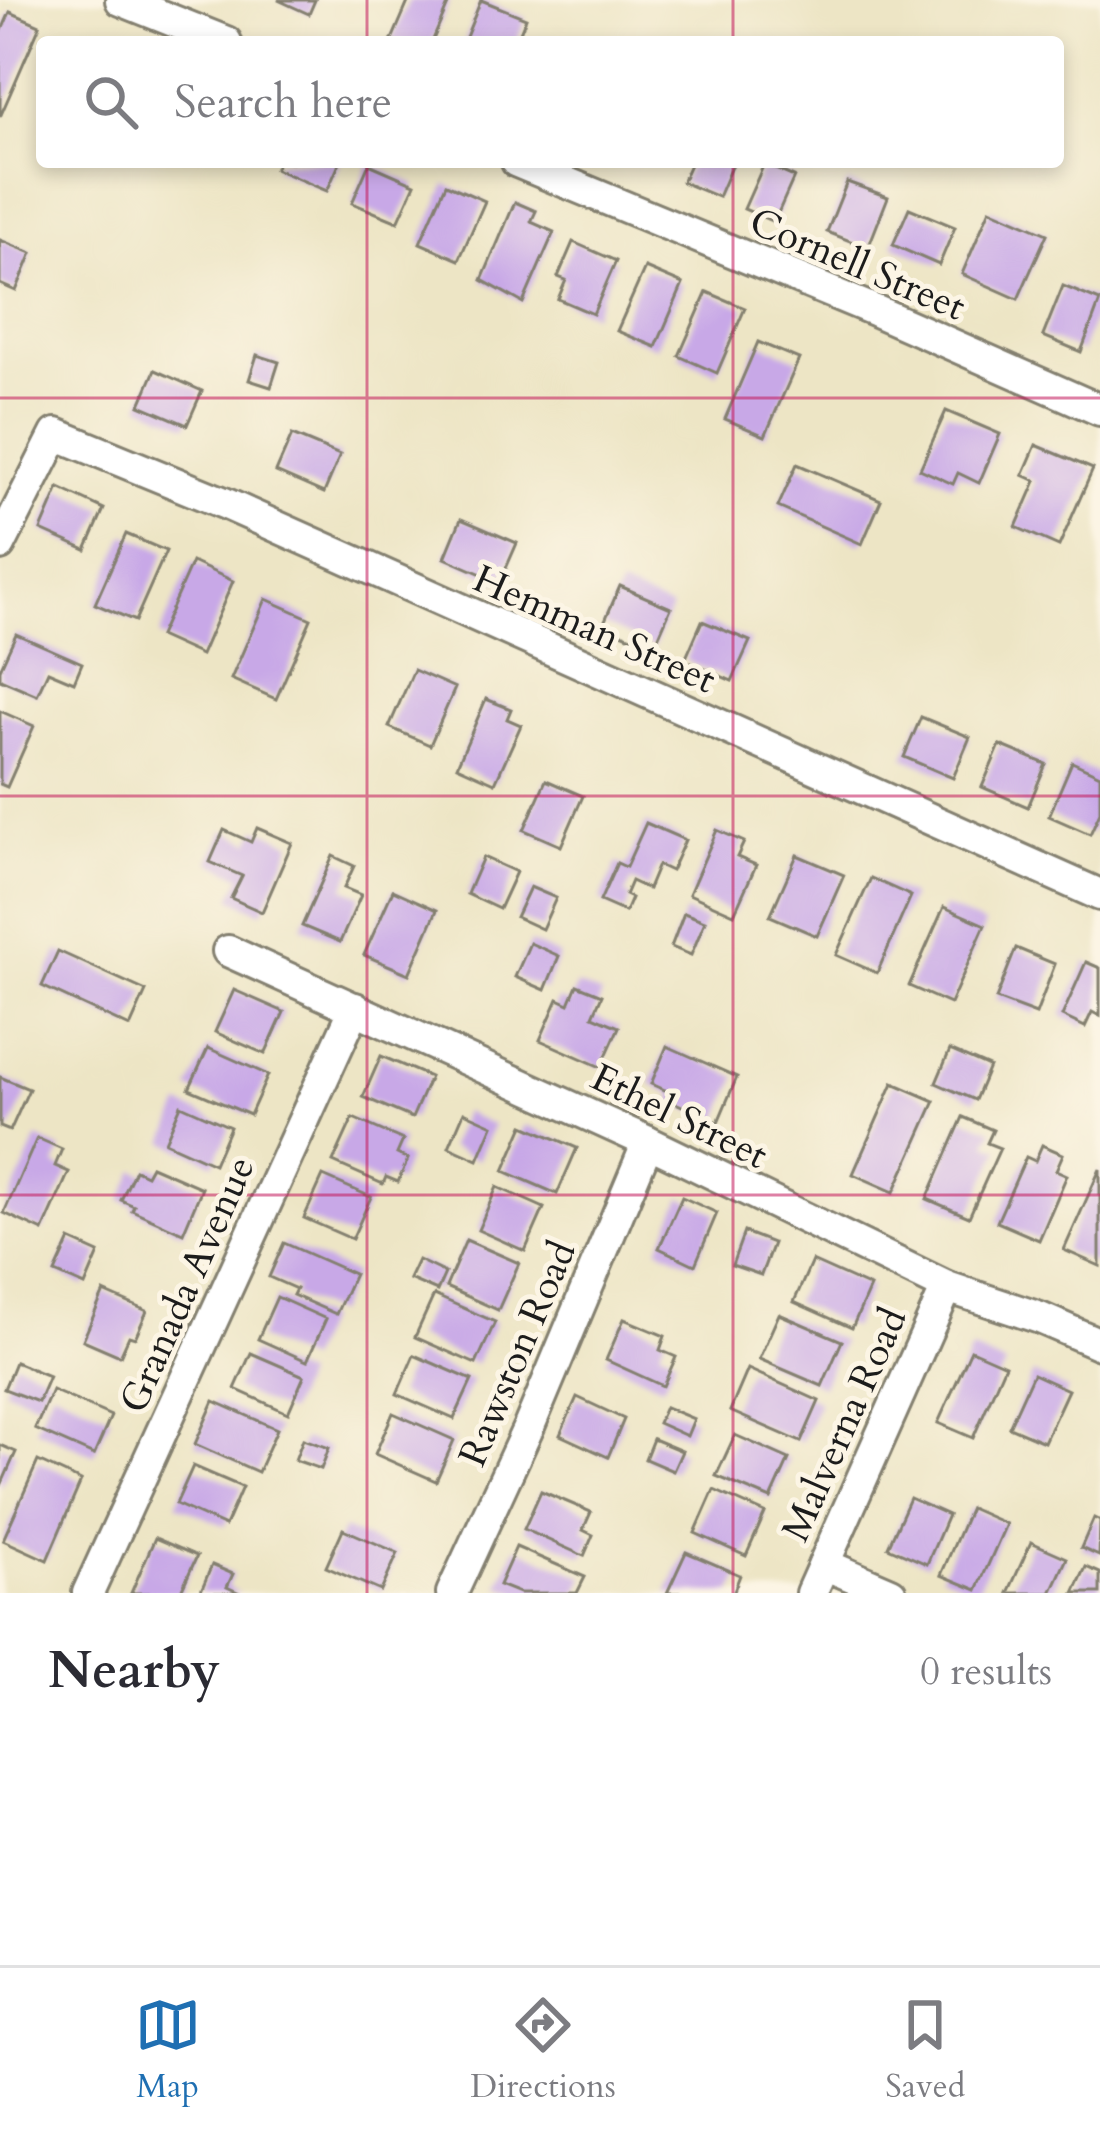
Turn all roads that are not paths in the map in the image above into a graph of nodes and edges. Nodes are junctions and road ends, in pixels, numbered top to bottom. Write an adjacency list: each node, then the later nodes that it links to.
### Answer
1 (122, 0): 2 (street)
2 (211, 36)
3 (532, 168): 4 (street, Cornell Street)
4 (1100, 410)
5 (11, 494): 6 (street); 7 (street, Hemman Street)
6 (0, 545)
7 (1100, 895)
8 (228, 951): 9 (street, Ethel Street)
9 (355, 1007): 10 (street, Ethel Street); 14 (street, Granada Avenue)
10 (648, 1142): 11 (street, Ethel Street); 15 (street, Rawston Road)
11 (947, 1287): 12 (street, Ethel Street); 13 (street, Malverna Road)
12 (1100, 1344)
13 (824, 1564): 16 (street, Malverna Road); 17 (street)
14 (88, 1593)
15 (452, 1593)
16 (811, 1593)
17 (891, 1593)

